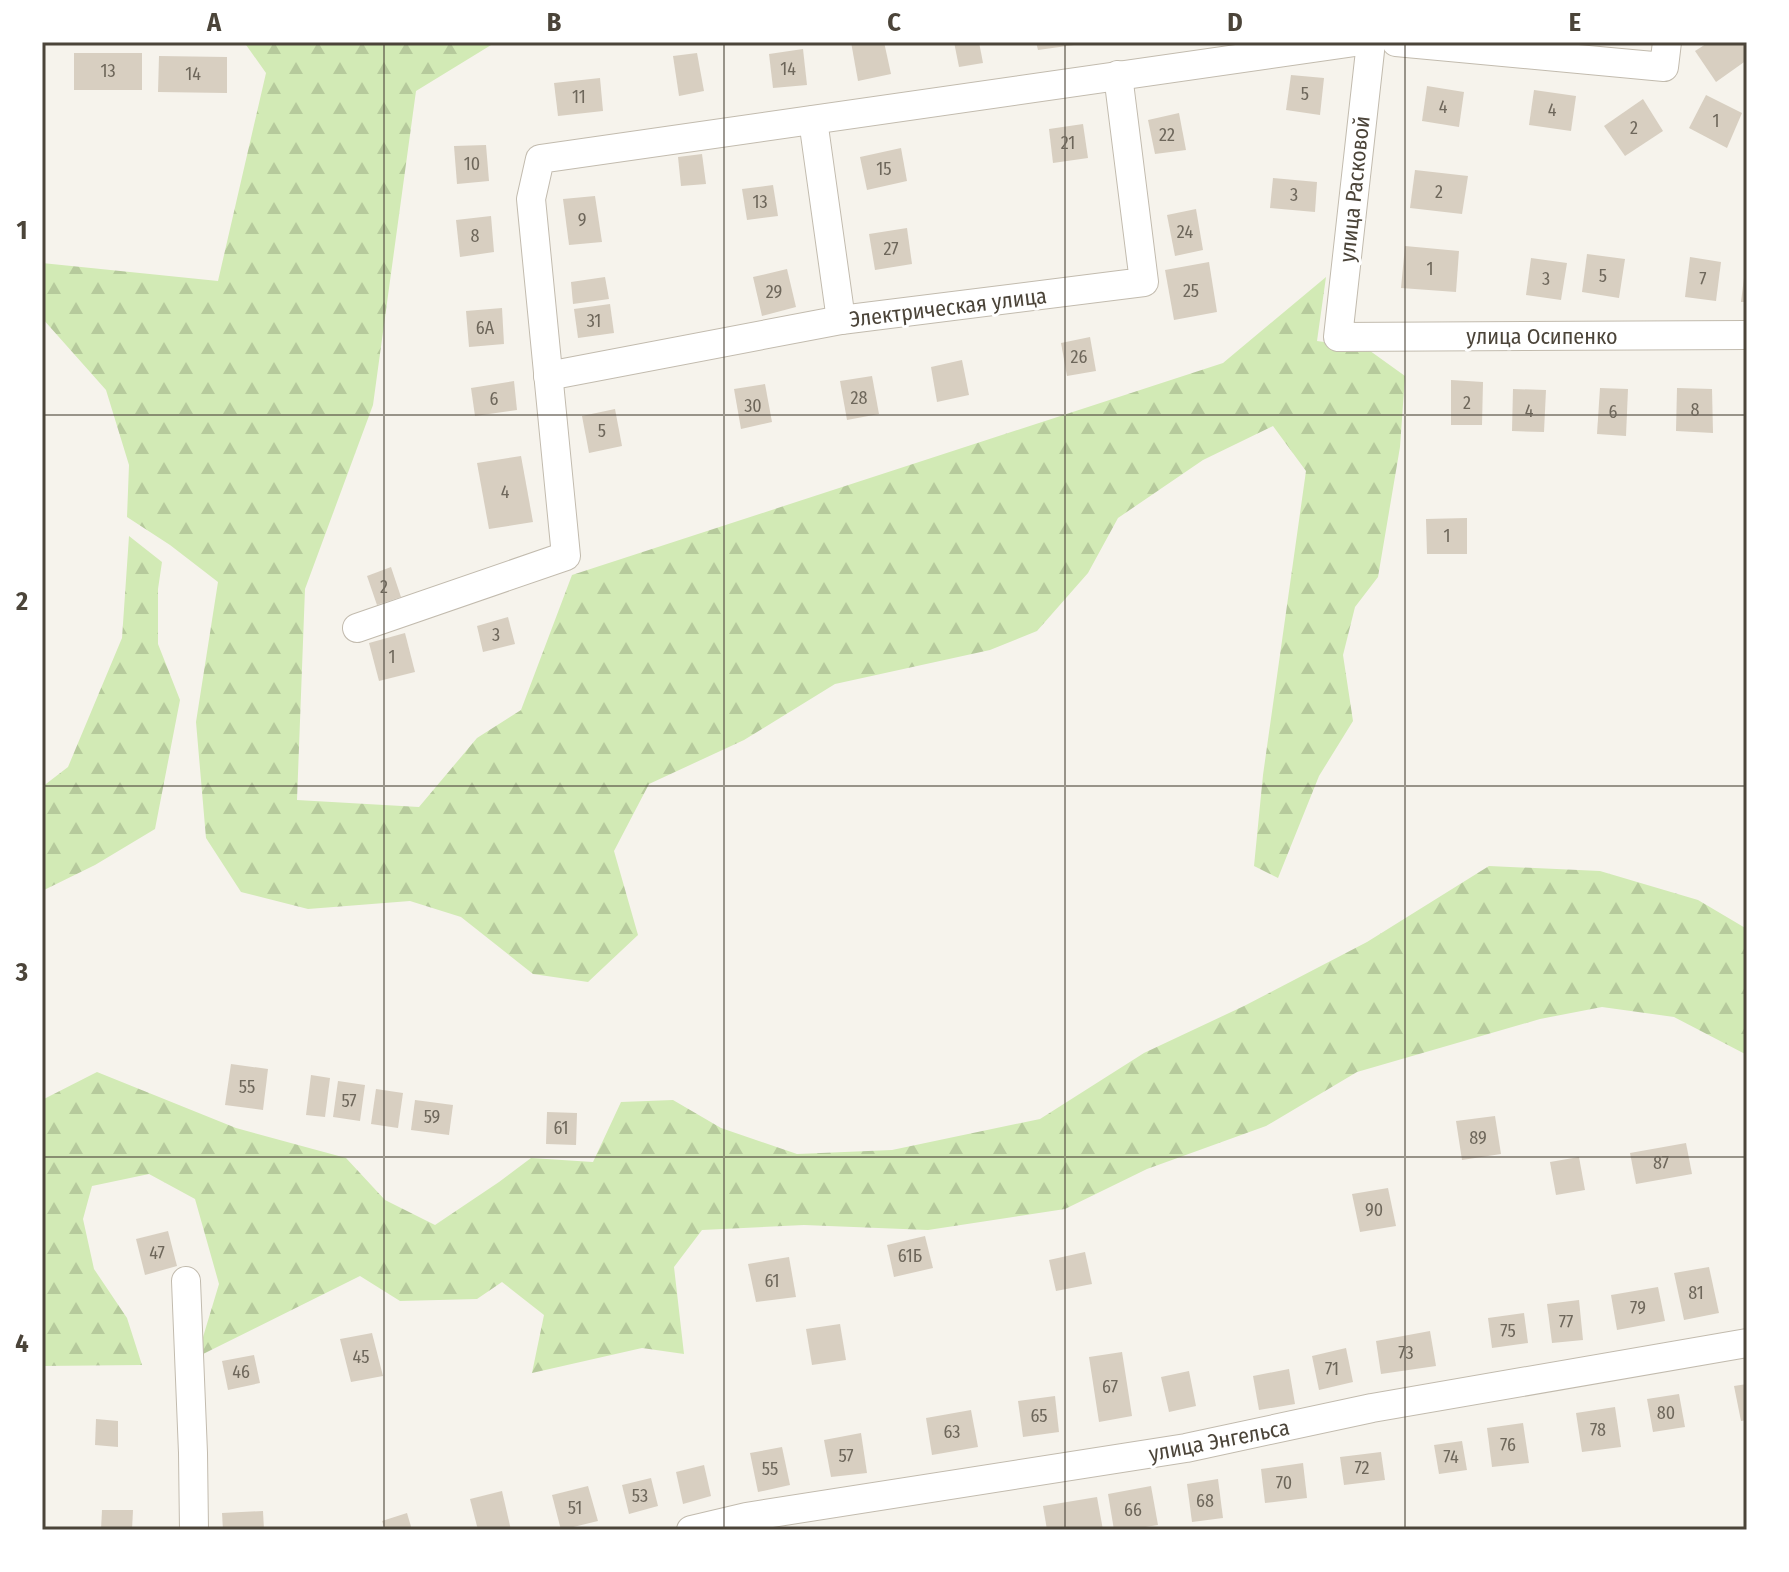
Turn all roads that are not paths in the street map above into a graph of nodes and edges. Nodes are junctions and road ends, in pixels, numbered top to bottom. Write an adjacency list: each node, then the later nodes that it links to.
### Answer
1 (1355, 42): 5 (street)
2 (1371, 42): 9 (street, улица Расковой)
3 (1396, 42): 4 (street)
4 (1667, 42)
5 (1118, 75): 6 (street); 7 (street, Электрическая улица)
6 (813, 120): 7 (street); 10 (street)
7 (841, 320): 10 (street, Электрическая улица)
8 (1747, 335): 9 (street, улица Осипенко)
9 (1338, 337)
10 (548, 376): 11 (street)
11 (357, 628)
12 (186, 1281): 14 (street)
13 (1747, 1343): 15 (street, улица Энгельса)
14 (194, 1530)
15 (691, 1530)

